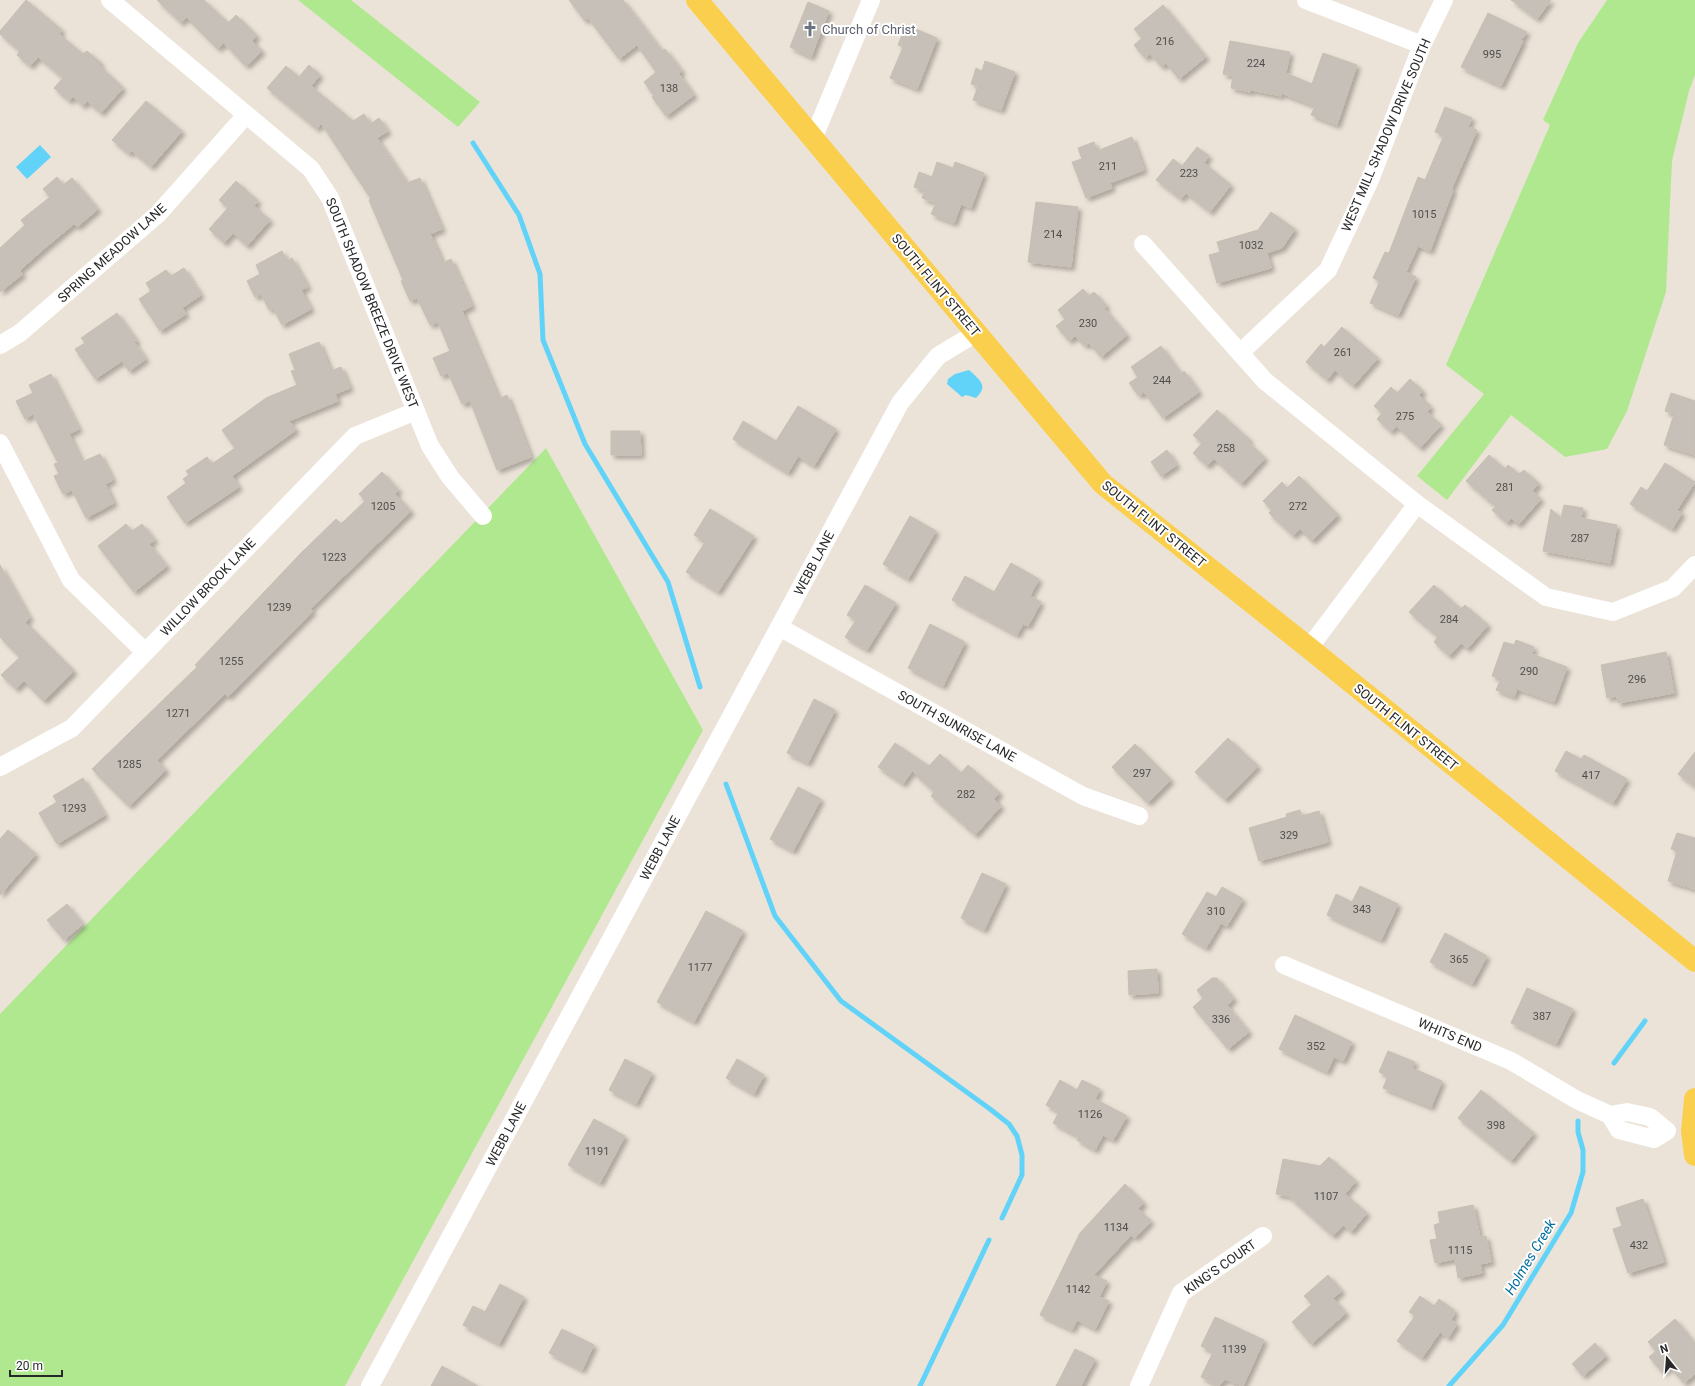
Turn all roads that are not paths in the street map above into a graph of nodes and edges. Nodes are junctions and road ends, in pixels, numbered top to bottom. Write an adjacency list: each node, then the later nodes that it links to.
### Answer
1 (110, 0): 7 (street, SOUTH SHADOW BREEZE DRIVE WEST)
2 (697, 0): 8 (main road, SOUTH FLINT STREET)
3 (871, 0): 8 (street)
4 (1306, 0): 6 (street)
5 (1444, 0): 6 (street, WEST MILL SHADOW DRIVE SOUTH)
6 (1422, 45): 12 (street, WEST MILL SHADOW DRIVE SOUTH)
7 (246, 115): 11 (street, SPRING MEADOW LANE); 13 (street, SOUTH SHADOW BREEZE DRIVE WEST)
8 (813, 139): 10 (main road, SOUTH FLINT STREET)
9 (1143, 244): 12 (street)
10 (976, 333): 18 (street, WEBB LANE); 19 (main road, SOUTH FLINT STREET)
11 (0, 345)
12 (1240, 353): 15 (street)
13 (416, 410): 16 (street, SOUTH SHADOW BREEZE DRIVE WEST); 20 (street, WILLOW BROOK LANE)
14 (0, 443): 20 (street)
15 (1417, 504): 17 (street); 19 (street)
16 (483, 516)
17 (1695, 566)
18 (779, 627): 22 (street, SOUTH SUNRISE LANE); 29 (street, WEBB LANE)
19 (1309, 648): 23 (main road, SOUTH FLINT STREET)
20 (145, 652): 21 (street, WILLOW BROOK LANE)
21 (0, 767)
22 (1139, 816)
23 (1695, 961)
24 (1284, 965): 26 (street, WHITS END)
25 (1695, 1099): 26 (main road)
26 (1692, 1131): 27 (main road)
27 (1695, 1155)
28 (1263, 1236): 30 (street, KING'S COURT)
29 (370, 1386)
30 (1139, 1386)

